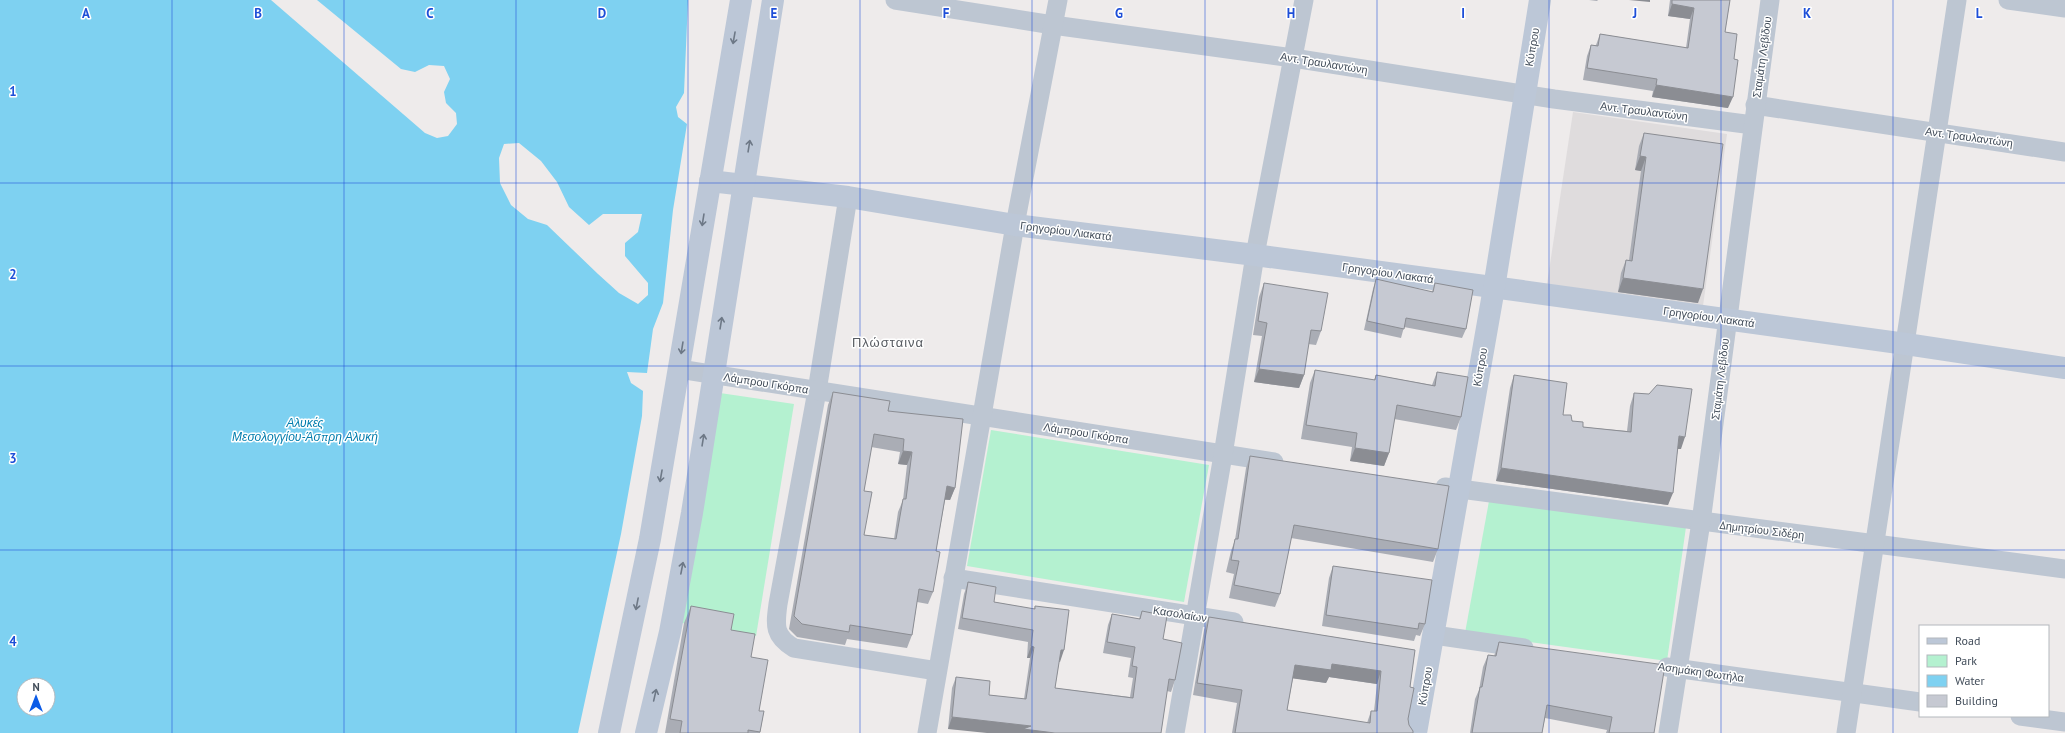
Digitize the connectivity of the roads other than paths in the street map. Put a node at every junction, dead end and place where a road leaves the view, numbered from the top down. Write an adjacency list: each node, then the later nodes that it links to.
1 (741, 0): 18 (street, one-way to 18)
2 (773, 0): 19 (street, one-way to 2)
3 (895, 0): 11 (street, Αντ. Τραυλαντώνη)
4 (1058, 0): 11 (street)
5 (1304, 0): 12 (street)
6 (1540, 0): 13 (street, Κύπρου)
7 (1770, 0): 14 (street, Σταμάτη Λεβίδου)
8 (1957, 0): 16 (street)
9 (2008, 0): 10 (street)
10 (2065, 8)
11 (1053, 25): 12 (street, Αντ. Τραυλαντώνη); 21 (street)
12 (1293, 58): 13 (street, Αντ. Τραυλαντώνη); 22 (street)
13 (1524, 94): 15 (street, Αντ. Τραυλαντώνη); 23 (street, Κύπρου)
14 (1755, 106): 15 (street, Σταμάτη Λεβίδου); 16 (street, Αντ. Τραυλαντώνη)
15 (1753, 125): 24 (street, Σταμάτη Λεβίδου)
16 (1937, 133): 17 (street, Αντ. Τραυλαντώνη); 25 (street)
17 (2065, 152)
18 (710, 181): 19 (street, Γρηγορίου Λιακατά); 27 (street, one-way to 27)
19 (743, 185): 20 (street, Γρηγορίου Λιακατά); 28 (street, one-way to 19)
20 (848, 197): 21 (street, Γρηγορίου Λιακατά); 29 (street)
21 (1015, 225): 22 (street, Γρηγορίου Λιακατά); 30 (street)
22 (1255, 255): 23 (street, Γρηγορίου Λιακατά); 31 (street)
23 (1494, 288): 24 (street, Γρηγορίου Λιακατά); 34 (street, Κύπρου)
24 (1728, 320): 25 (street, Γρηγορίου Λιακατά); 35 (street, Σταμάτη Λεβίδου)
25 (1906, 344): 26 (street, Γρηγορίου Λιακατά); 36 (street)
26 (2065, 368)
27 (679, 369): 28 (street, Λάμπρου Γκόρπα); 51 (street, one-way to 51)
28 (713, 375): 29 (street, Λάμπρου Γκόρπα); 52 (street, one-way to 28)
29 (817, 391): 30 (street, Λάμπρου Γκόρπα); 45 (street)
30 (982, 417): 31 (street, Λάμπρου Γκόρπα); 38 (street)
31 (1224, 455): 32 (street, Λάμπρου Γκόρπα); 39 (street)
32 (1294, 465)
33 (1428, 484): 34 (street)
34 (1459, 489): 35 (street, Δημητρίου Σιδέρη); 41 (street, Κύπρου)
35 (1701, 522): 36 (street, Δημητρίου Σιδέρη); 44 (street, Σταμάτη Λεβίδου)
36 (1875, 545): 37 (street, Δημητρίου Σιδέρη); 46 (street)
37 (2065, 569)
38 (953, 578): 39 (street, Κασολαίων); 45 (street)
39 (1194, 616): 40 (street, Κασολαίων); 54 (street)
40 (1250, 625)
41 (1426, 648): 42 (street); 55 (street, Κύπρου)
42 (1545, 650)
43 (1647, 664): 44 (street, Ασημάκη Φωτήλα)
44 (1679, 669): 46 (street, Ασημάκη Φωτήλα); 56 (street, Σταμάτη Λεβίδου)
45 (937, 671): 53 (street)
46 (1853, 693): 47 (street, Ασημάκη Φωτήλα); 57 (street)
47 (1919, 702)
48 (2022, 717): 50 (street)
49 (2065, 722): 50 (street)
50 (2042, 726)
51 (609, 733)
52 (646, 733)
53 (927, 733)
54 (1174, 733)
55 (1416, 733)
56 (1668, 733)
57 (1846, 733)

